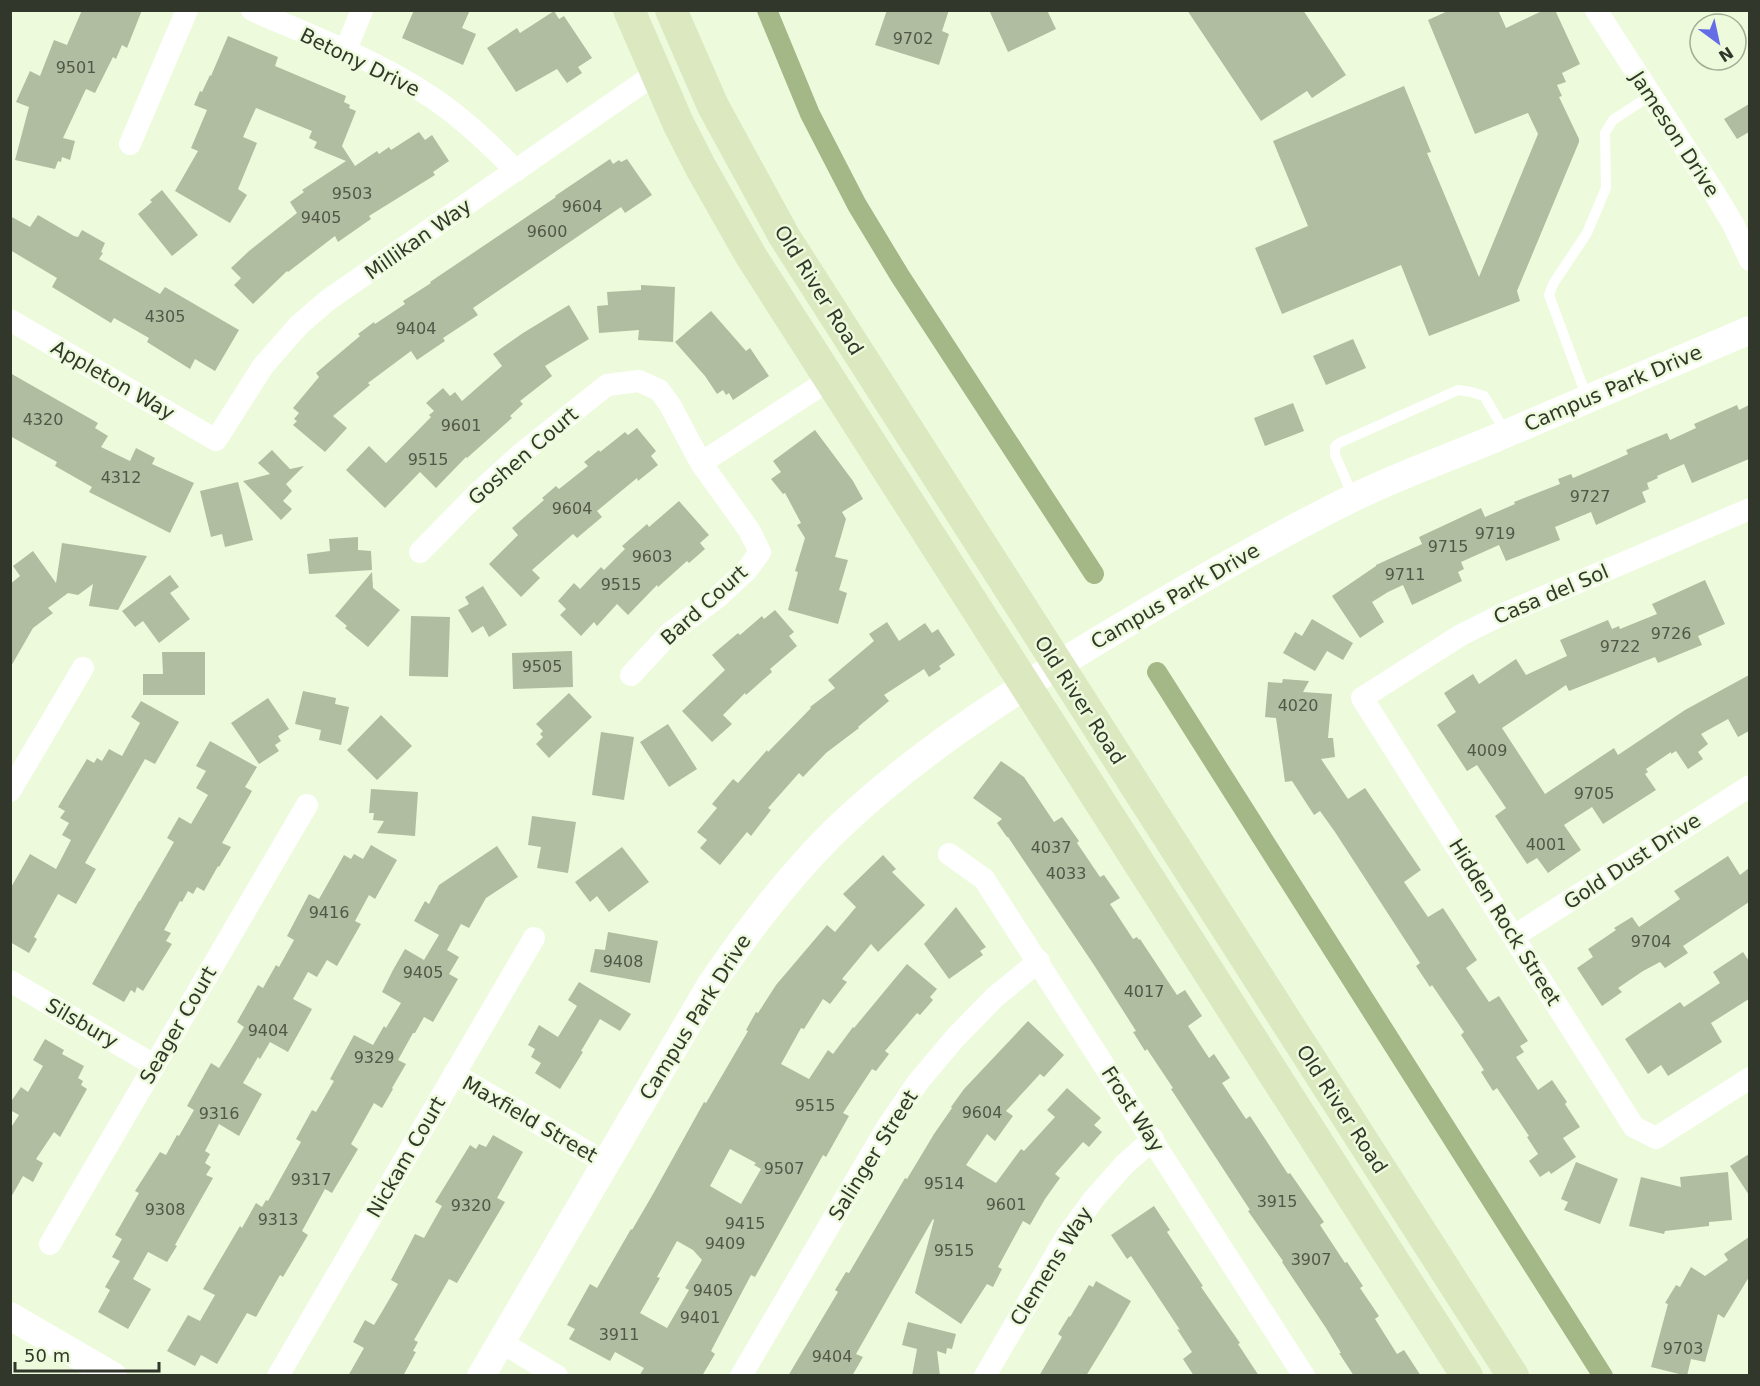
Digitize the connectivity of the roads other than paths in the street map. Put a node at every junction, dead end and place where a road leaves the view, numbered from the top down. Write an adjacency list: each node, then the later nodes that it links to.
1 (187, 10): 10 (street)
2 (252, 10): 7 (street, Betony Drive)
3 (362, 10): 7 (street)
4 (629, 10): 8 (main road, Old River Road)
5 (671, 10): 12 (main road, Old River Road)
6 (1596, 10): 9 (street, Jameson Drive)
7 (345, 51): 11 (street, Betony Drive)
8 (655, 74): 11 (street, Millikan Way); 12 (main road); 16 (main road, Old River Road)
9 (1651, 95): 13 (street, Jameson Drive); 17 (lane)
10 (130, 144)
11 (516, 171): 19 (street, Millikan Way)
12 (776, 222): 20 (main road, Old River Road)
13 (1749, 260)
14 (10, 320): 19 (street, Appleton Way)
15 (1749, 330): 17 (street, Campus Park Drive)
16 (829, 380): 20 (main road); 21 (street); 28 (main road, Old River Road)
17 (1588, 399): 18 (street, Campus Park Drive)
18 (1506, 433): 22 (street, Campus Park Drive); 22 (lane)
19 (216, 440)
20 (927, 461): 25 (main road, Old River Road)
21 (701, 463): 24 (street, Goshen Court); 27 (street, Bard Court)
22 (1354, 498): 25 (street, Campus Park Drive)
23 (1749, 509): 29 (street, Casa del Sol)
24 (420, 552)
25 (1058, 665): 28 (street, Campus Park Drive); 54 (main road, Old River Road)
26 (82, 668): 31 (street)
27 (631, 675)
28 (1025, 686): 42 (street, Campus Park Drive); 53 (main road, Old River Road)
29 (1362, 698): 34 (street, Hidden Rock Street)
30 (1749, 786): 34 (street, Gold Dust Drive)
31 (10, 790)
32 (307, 805): 38 (street, Seager Court)
33 (949, 854): 36 (street, Frost Way)
34 (1514, 936): 40 (street, Hidden Rock Street)
35 (534, 938): 39 (street, Nickam Court)
36 (1038, 961): 41 (street, Frost Way); 50 (street, Salinger Street)
37 (10, 981): 38 (street, Silsbury)
38 (154, 1065): 43 (street, Seager Court)
39 (454, 1074): 42 (street, Maxfield Street); 47 (street, Nickam Court)
40 (1749, 1078)
41 (1153, 1139): 51 (street, Clemens Way); 52 (street, Frost Way)
42 (606, 1163): 45 (street, Campus Park Drive)
43 (50, 1244)
44 (10, 1316): 46 (street)
45 (501, 1342): 48 (street, Campus Park Drive); 49 (street)
46 (113, 1376)
47 (278, 1376)
48 (481, 1376)
49 (557, 1376)
50 (741, 1376)
51 (985, 1376)
52 (1304, 1376)
53 (1467, 1376)
54 (1513, 1376)

